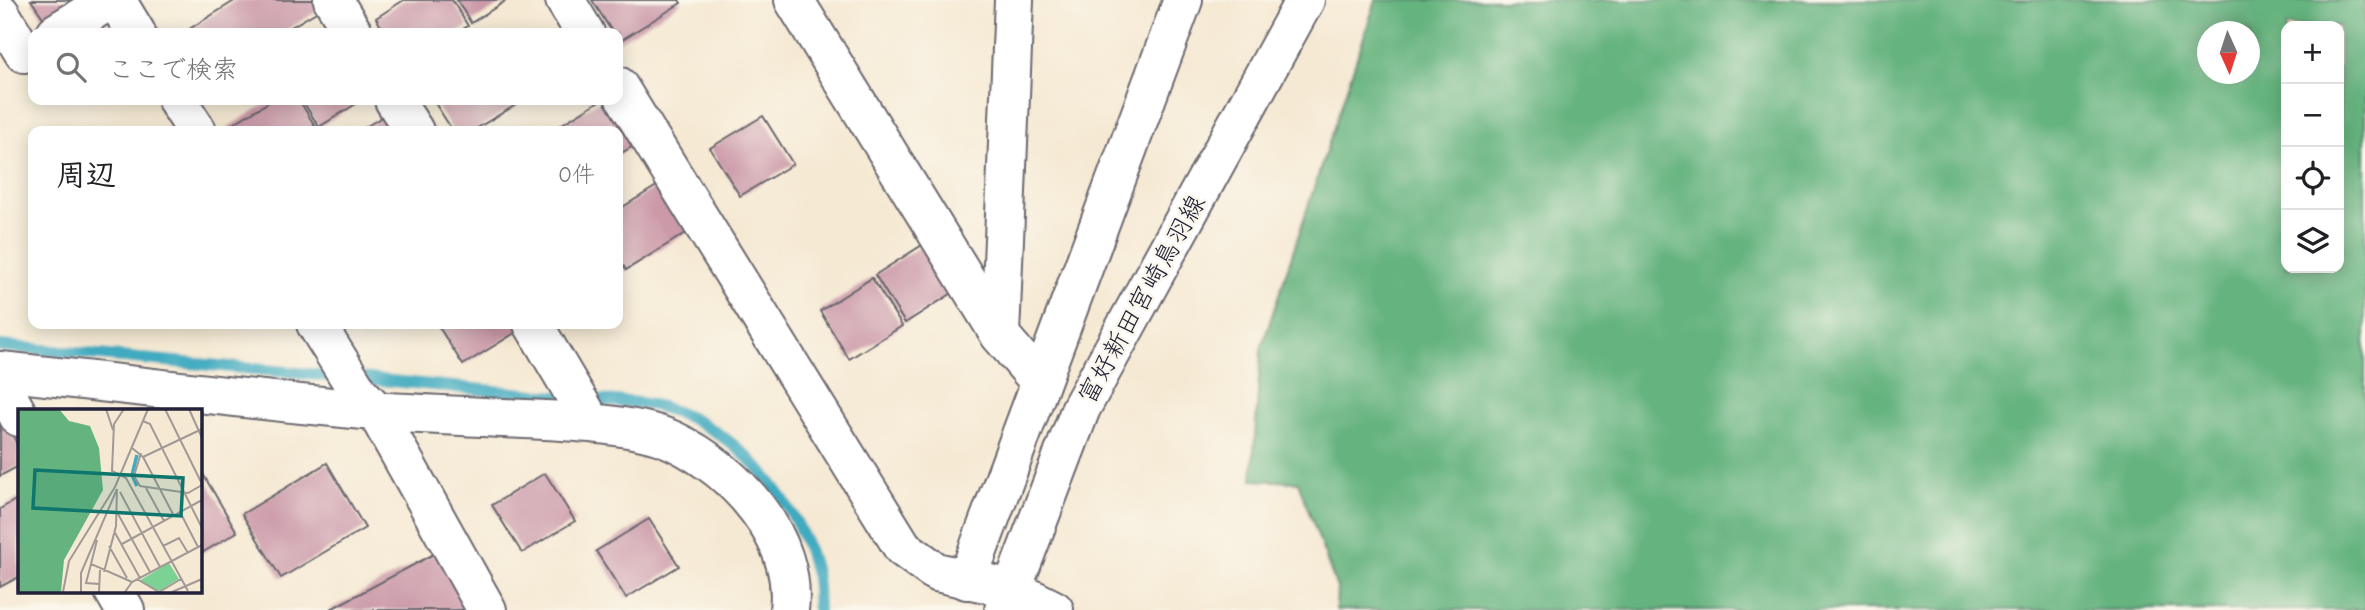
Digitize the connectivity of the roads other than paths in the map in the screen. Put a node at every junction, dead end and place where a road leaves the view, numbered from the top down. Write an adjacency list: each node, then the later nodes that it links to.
1 (113, 0): 9 (street); 10 (street)
2 (333, 0): 11 (street)
3 (565, 0): 12 (street)
4 (794, 0): 20 (street)
5 (1014, 0): 20 (street)
6 (1183, 0): 23 (street)
7 (1306, 0): 30 (street, 富好新田宮崎鳥羽線)
8 (0, 13): 13 (street)
9 (65, 28)
10 (133, 28)
11 (350, 28)
12 (582, 28)
13 (19, 56)
14 (623, 94): 28 (street)
15 (180, 105): 17 (street)
16 (397, 105): 18 (street)
17 (194, 126)
18 (411, 126)
19 (536, 329): 26 (street)
20 (1000, 335): 23 (street)
21 (326, 339): 25 (street)
22 (0, 371): 25 (street)
23 (1039, 381): 28 (street)
24 (0, 382): 27 (street)
25 (367, 402): 26 (street); 32 (street)
26 (582, 405): 33 (street)
27 (18, 415)
28 (967, 580): 30 (street)
29 (115, 592): 31 (street)
30 (1008, 600): 34 (street)
31 (125, 610)
32 (487, 610)
33 (789, 610)
34 (1054, 610)

